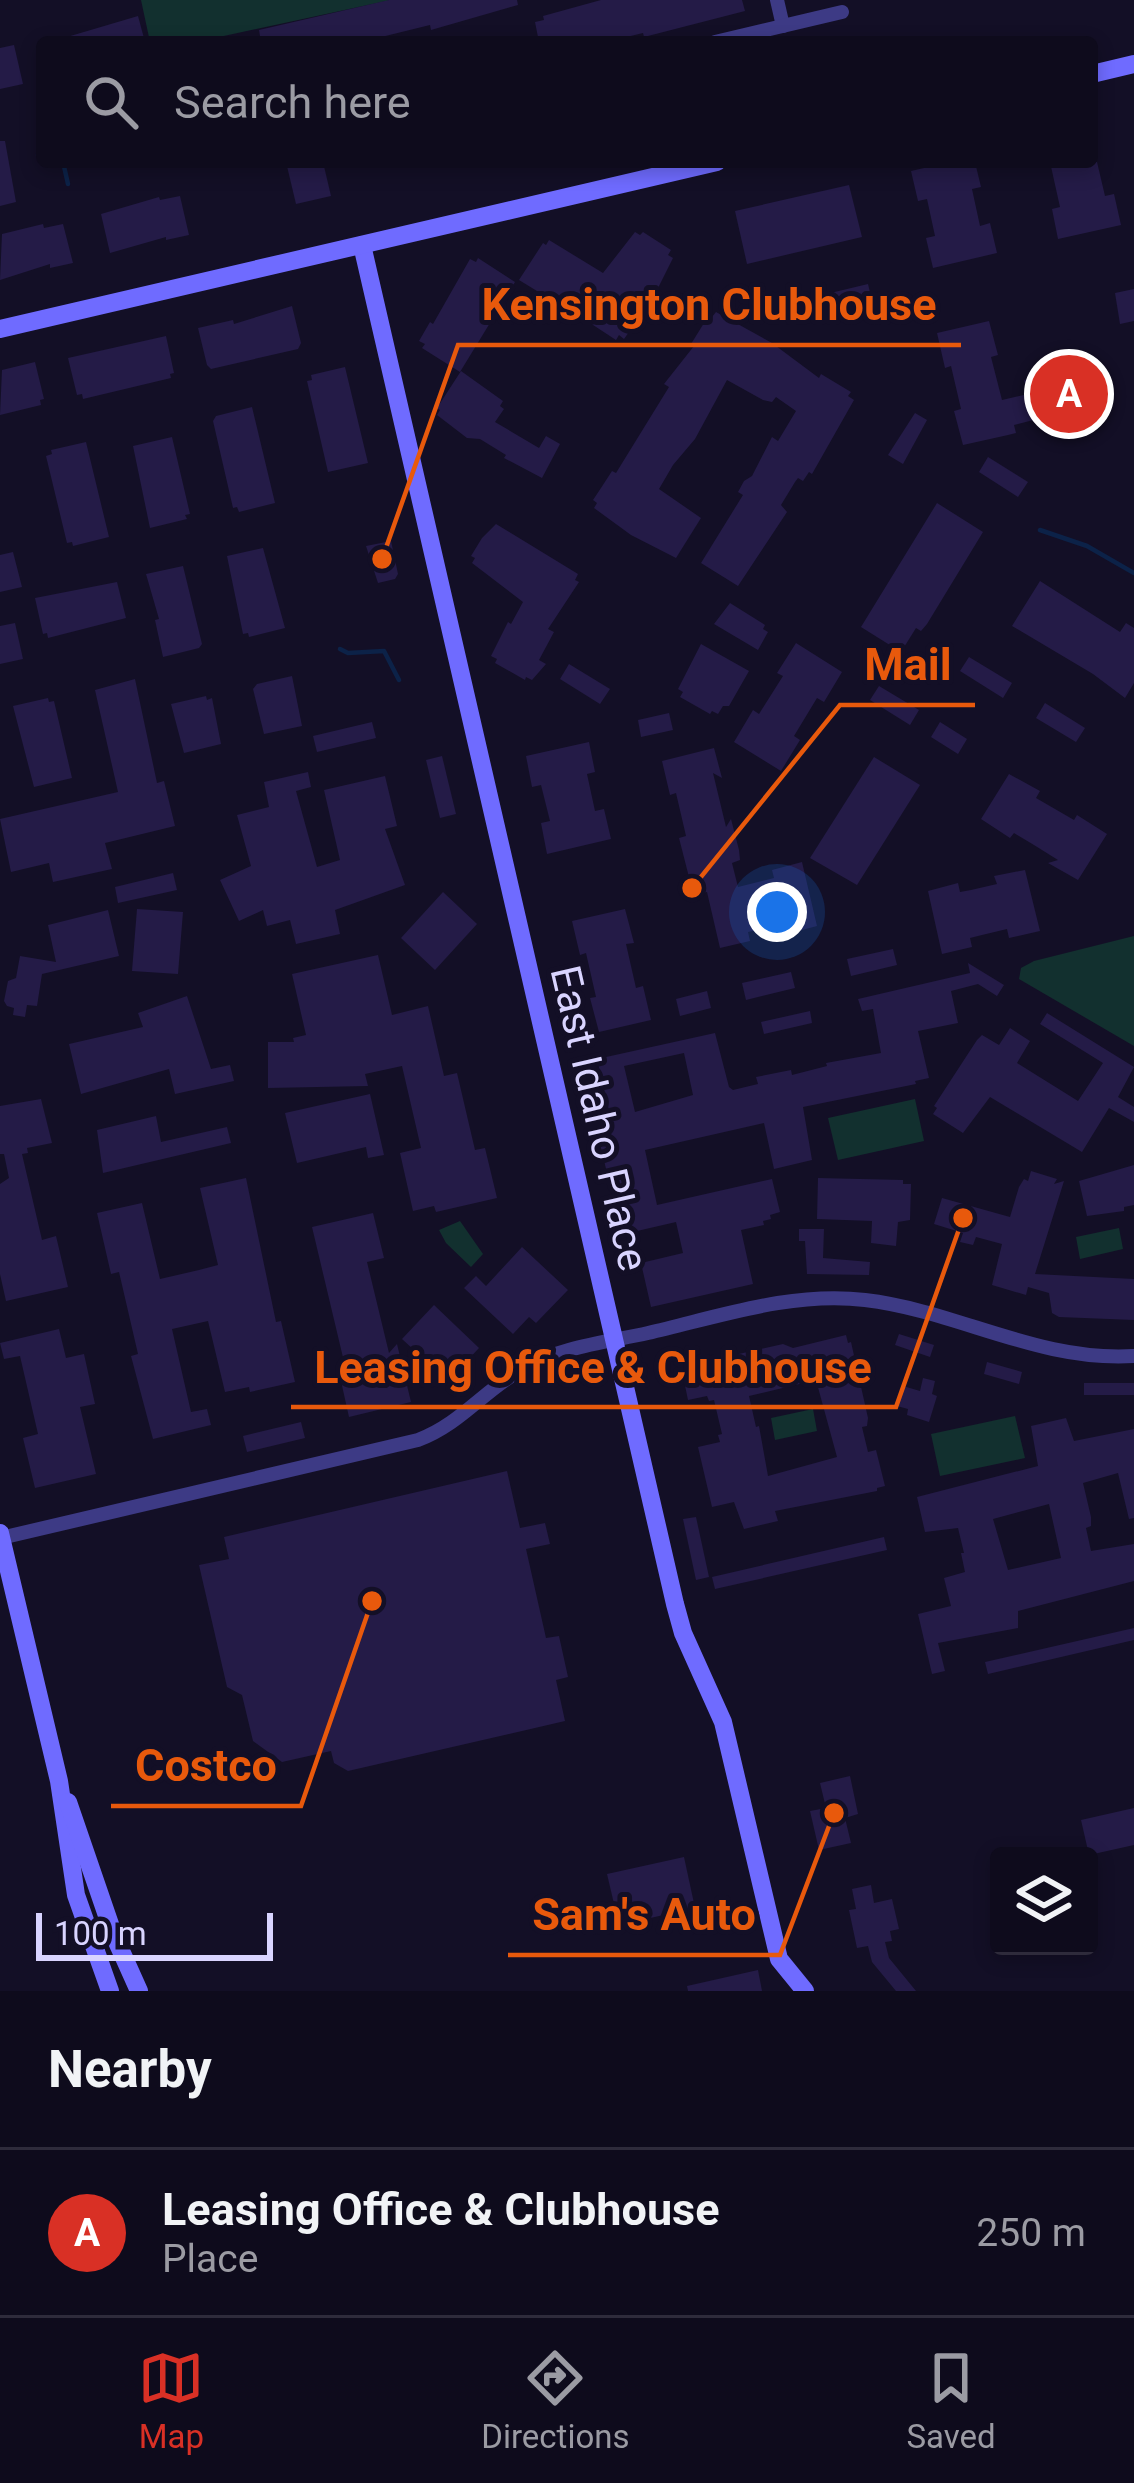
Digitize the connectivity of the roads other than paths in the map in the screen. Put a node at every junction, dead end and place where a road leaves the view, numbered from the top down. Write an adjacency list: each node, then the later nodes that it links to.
1 (777, 0): 3 (street)
2 (842, 13): 3 (street)
3 (783, 26): 4 (street)
4 (740, 36)
5 (1134, 64): 6 (street)
6 (1098, 73)
7 (671, 168): 8 (street)
8 (362, 245): 9 (street); 10 (street, East Idaho Place)
9 (0, 329)
10 (614, 1341): 11 (street); 12 (street); 16 (street, East Idaho Place)
11 (1134, 1356)
12 (1, 1535): 13 (street)
13 (59, 1781): 14 (street); 15 (street)
14 (110, 1991)
15 (139, 1991)
16 (805, 1991)

